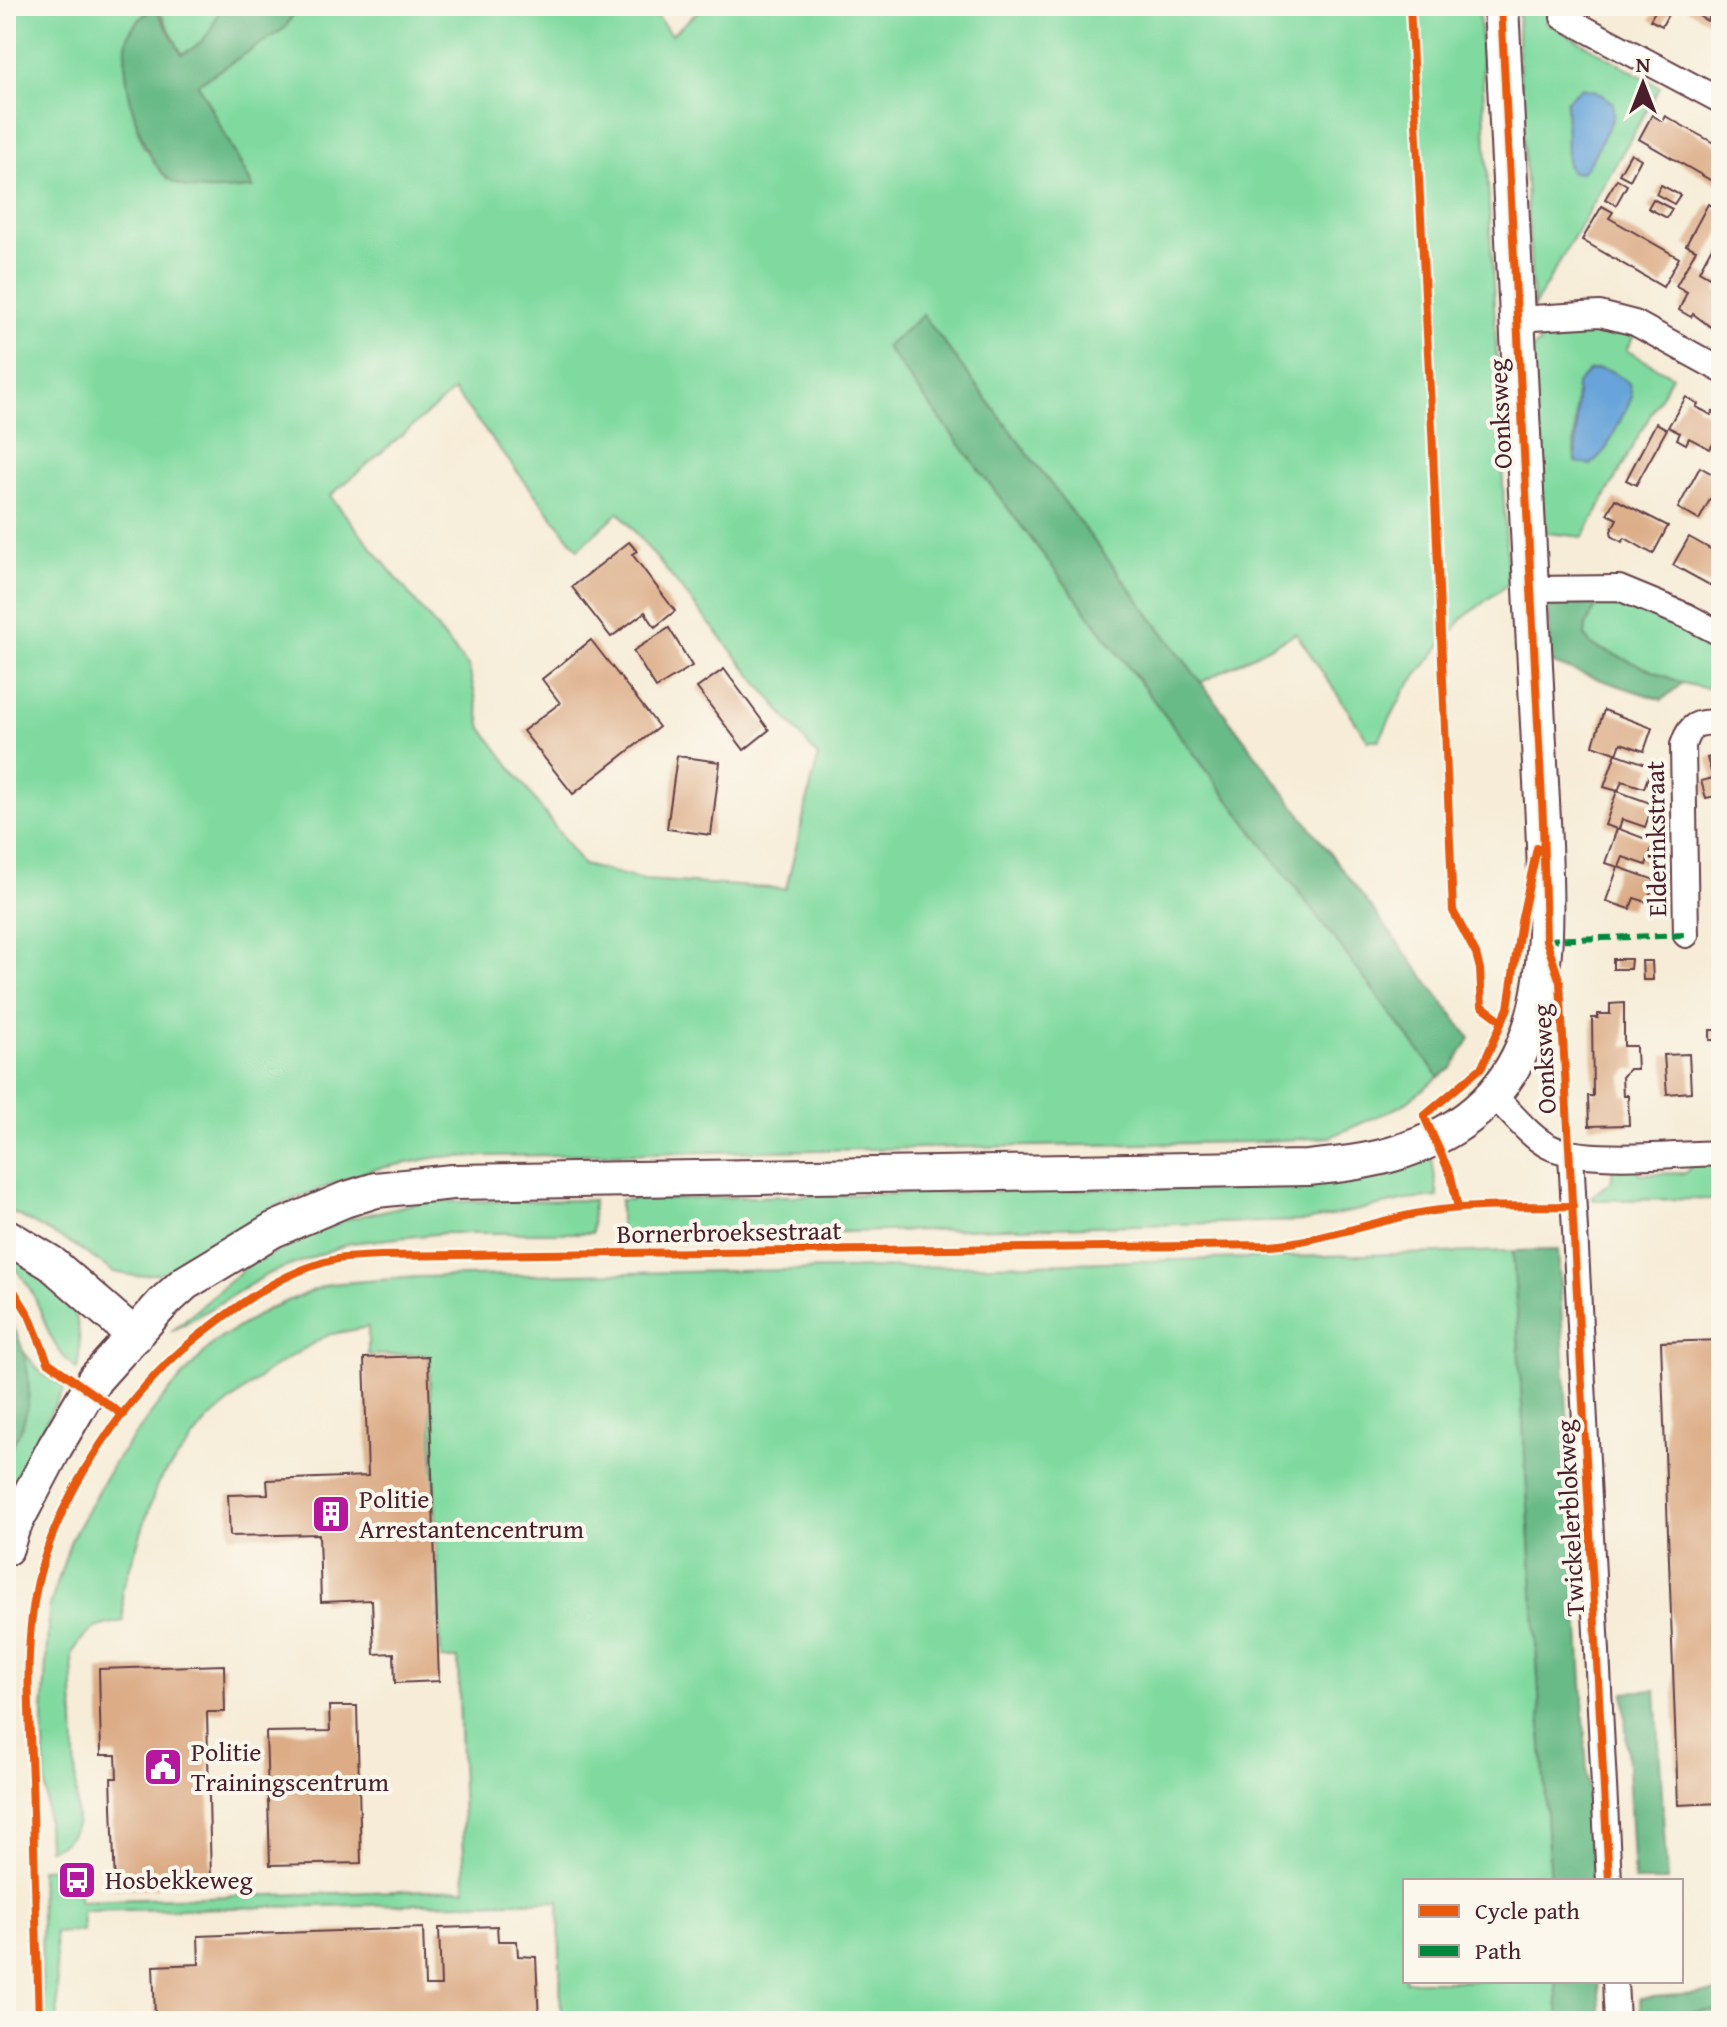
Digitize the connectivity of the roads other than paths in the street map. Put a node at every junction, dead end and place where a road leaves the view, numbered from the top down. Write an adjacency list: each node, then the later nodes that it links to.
1 (1501, 6): 4 (main road, Oonksweg)
2 (1563, 17): 3 (street)
3 (1721, 101)
4 (1515, 319): 5 (street); 6 (main road, Oonksweg)
5 (1721, 370)
6 (1529, 589): 7 (street); 10 (main road, Oonksweg)
7 (1721, 634)
8 (1721, 722): 9 (street, Elderinkstraat)
9 (1686, 935)
10 (1493, 1095): 12 (street); 14 (main road, Bornerbroeksestraat)
11 (1721, 1153): 12 (street)
12 (1571, 1154): 16 (street, Twickelerblokweg)
13 (6, 1236): 14 (main road)
14 (135, 1336): 15 (main road)
15 (6, 1548)
16 (1609, 1879)
17 (1615, 1983): 18 (street)
18 (1617, 2021)

